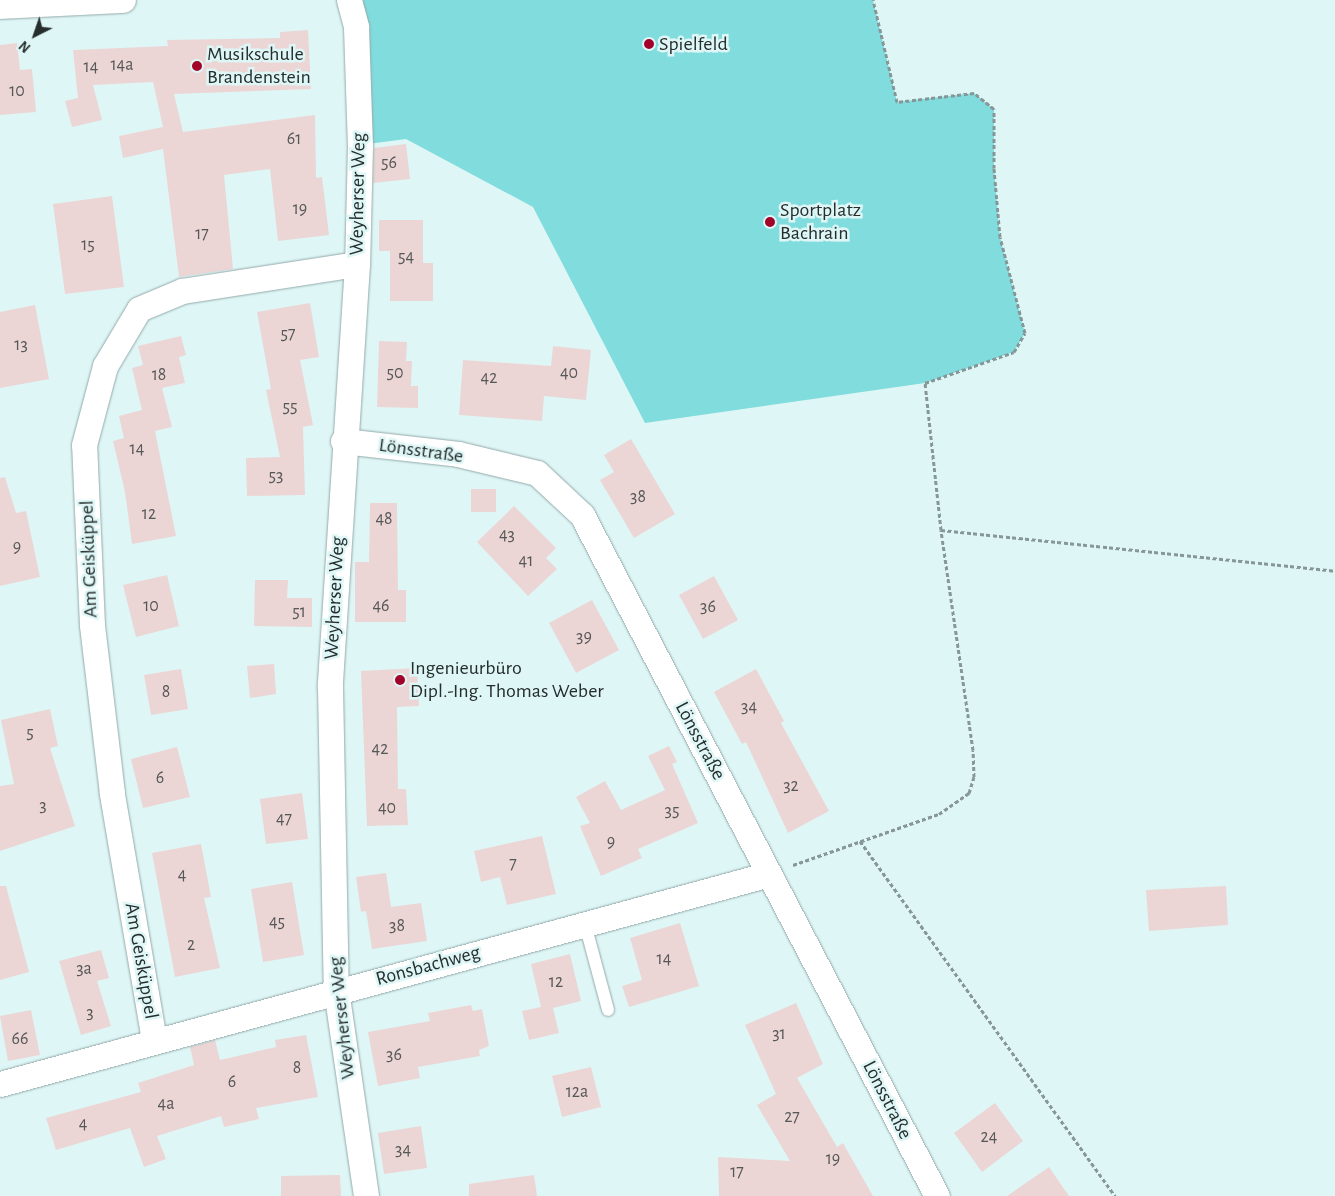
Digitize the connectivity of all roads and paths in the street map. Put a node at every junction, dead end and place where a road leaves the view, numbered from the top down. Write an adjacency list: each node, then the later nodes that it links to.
1 (123, 0): 4 (street)
2 (349, 0): 6 (street, Weyherser Weg)
3 (873, 0): 8 (path)
4 (75, 1): 5 (street)
5 (0, 6)
6 (357, 264): 7 (street, Weyherser Weg); 16 (street, Am Geisküppel)
7 (344, 441): 12 (street, Lönsstraße); 14 (street, Weyherser Weg)
8 (941, 530): 9 (path); 10 (path)
9 (1335, 572)
10 (860, 842): 11 (path); 20 (path)
11 (794, 865)
12 (769, 874): 13 (street, Ronsbachweg); 18 (street, Lönsstraße)
13 (585, 924): 14 (street, Ronsbachweg); 15 (lane)
14 (336, 990): 16 (street, Ronsbachweg); 19 (street, Weyherser Weg)
15 (608, 1010)
16 (154, 1040): 17 (street, Ronsbachweg)
17 (0, 1084)
18 (931, 1194)
19 (366, 1196)
20 (1115, 1196)

